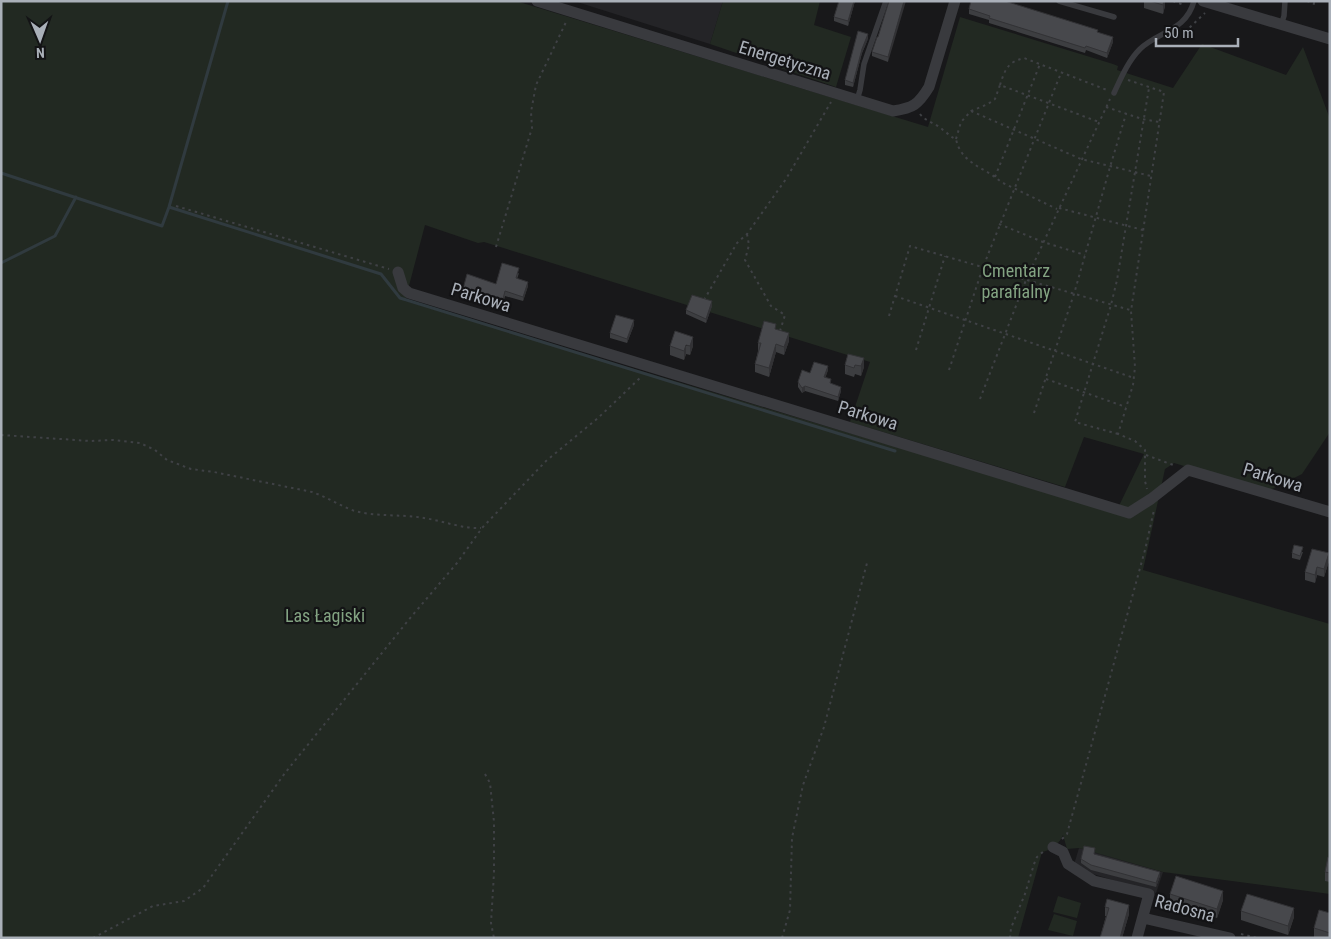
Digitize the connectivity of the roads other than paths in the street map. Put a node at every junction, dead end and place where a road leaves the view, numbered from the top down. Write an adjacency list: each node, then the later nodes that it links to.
1 (538, 1): 12 (street, Energetyczna)
2 (886, 1): 12 (lane)
3 (955, 1): 12 (street, Energetyczna)
4 (1059, 1): 8 (lane)
5 (1194, 1): 11 (lane)
6 (1285, 1): 9 (lane)
7 (1204, 6): 9 (street)
8 (1114, 17)
9 (1281, 25): 10 (street)
10 (1330, 39)
11 (1114, 93)
12 (856, 100)
13 (398, 272): 14 (street, Parkowa)
14 (1330, 512)
15 (1053, 847): 16 (street, Radosna)
16 (1143, 918): 17 (street); 18 (street, Radosna)
17 (1138, 938)
18 (1230, 938)

